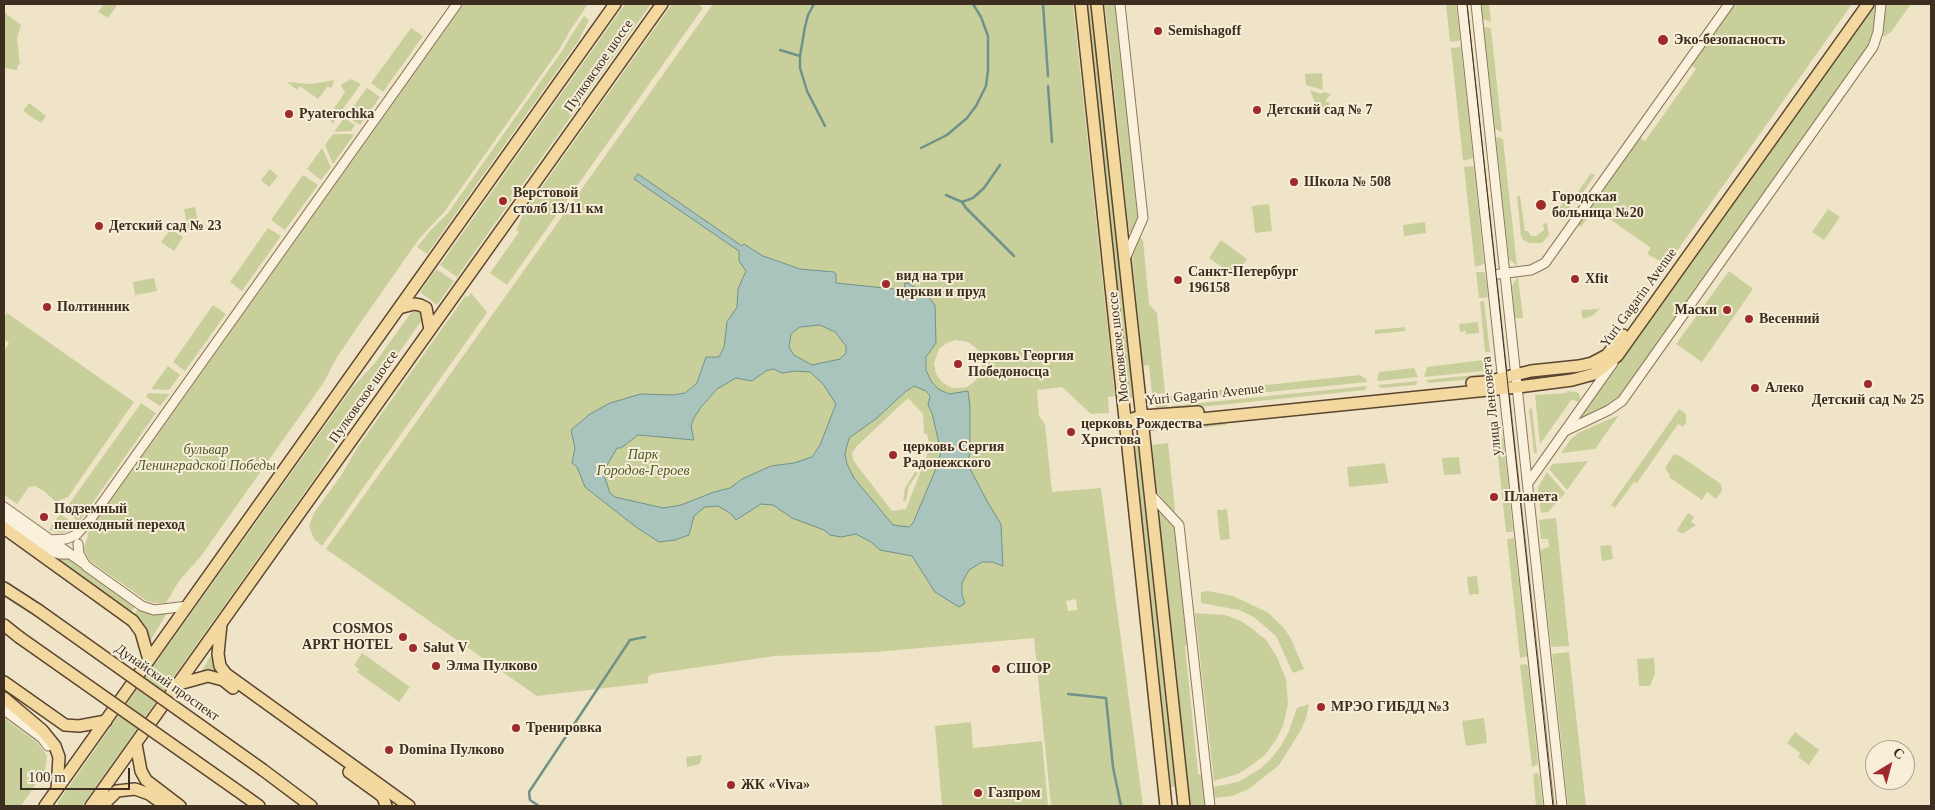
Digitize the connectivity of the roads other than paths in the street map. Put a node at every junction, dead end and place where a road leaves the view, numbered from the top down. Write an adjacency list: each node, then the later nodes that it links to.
1 (457, 4): 30 (street)
2 (616, 4): 16 (main road, Пулковское шоссе)
3 (662, 4): 17 (main road, Пулковское шоссе)
4 (1080, 4): 23 (main road, Московское шоссе)
5 (1097, 4): 13 (main road, Московское шоссе)
6 (1120, 4): 13 (street)
7 (1462, 4): 15 (street, улица Ленсовета)
8 (1476, 4): 14 (street, улица Ленсовета)
9 (1729, 4): 14 (street)
10 (1858, 4): 19 (main road, Yuri Gagarin Avenue)
11 (1868, 4): 18 (main road, Yuri Gagarin Avenue)
12 (1881, 4): 24 (street)
13 (1125, 260): 22 (main road, Московское шоссе)
14 (1505, 273): 15 (street); 19 (street, улица Ленсовета)
15 (1491, 274): 20 (street, улица Ленсовета)
16 (399, 308): 17 (main road); 37 (main road, Пулковское шоссе)
17 (430, 330): 38 (main road, Пулковское шоссе)
18 (1618, 356): 21 (main road, Yuri Gagarin Avenue); 24 (street)
19 (1516, 374): 20 (main road, Yuri Gagarin Avenue); 21 (street, улица Ленсовета)
20 (1503, 383): 21 (main road, Yuri Gagarin Avenue); 22 (main road, Yuri Gagarin Avenue); 26 (street, улица Ленсовета)
21 (1518, 387): 25 (street, улица Ленсовета)
22 (1142, 420): 23 (main road, Yuri Gagarin Avenue); 27 (main road, Московское шоссе)
23 (1125, 421): 58 (main road, Московское шоссе)
24 (1564, 430): 25 (street)
25 (1528, 483): 26 (street); 62 (street, улица Ленсовета)
26 (1514, 484): 61 (street, улица Ленсовета)
27 (1150, 494): 59 (main road, Московское шоссе); 60 (street)
28 (4, 507): 32 (street)
29 (4, 517): 34 (street)
30 (90, 520): 32 (street); 33 (street)
31 (4, 528): 40 (main road)
32 (49, 540): 34 (street)
33 (78, 544): 34 (street); 35 (street)
34 (69, 554): 35 (street)
35 (86, 566): 37 (street)
36 (4, 588): 55 (main road, Дунайский проспект, bridge)
37 (188, 606): 40 (main road, Пулковское шоссе)
38 (221, 624): 42 (main road, Пулковское шоссе); 57 (main road)
39 (4, 625): 54 (main road, bridge)
40 (149, 660): 45 (main road, Пулковское шоссе)
41 (4, 682): 45 (main road)
42 (178, 684): 46 (main road, Пулковское шоссе); 56 (main road)
43 (4, 698): 47 (main road)
44 (4, 710): 47 (street)
45 (106, 721): 48 (main road, Пулковское шоссе)
46 (136, 744): 50 (main road, Пулковское шоссе); 53 (main road)
47 (58, 764): 48 (main road)
48 (57, 789): 49 (main road, Пулковское шоссе)
49 (45, 806)
50 (91, 806)
51 (102, 806): 52 (main road)
52 (166, 806)
53 (180, 806)
54 (259, 806)
55 (312, 806)
56 (386, 806)
57 (408, 806)
58 (1166, 806)
59 (1184, 806)
60 (1210, 806)
61 (1548, 806)
62 (1562, 806)

